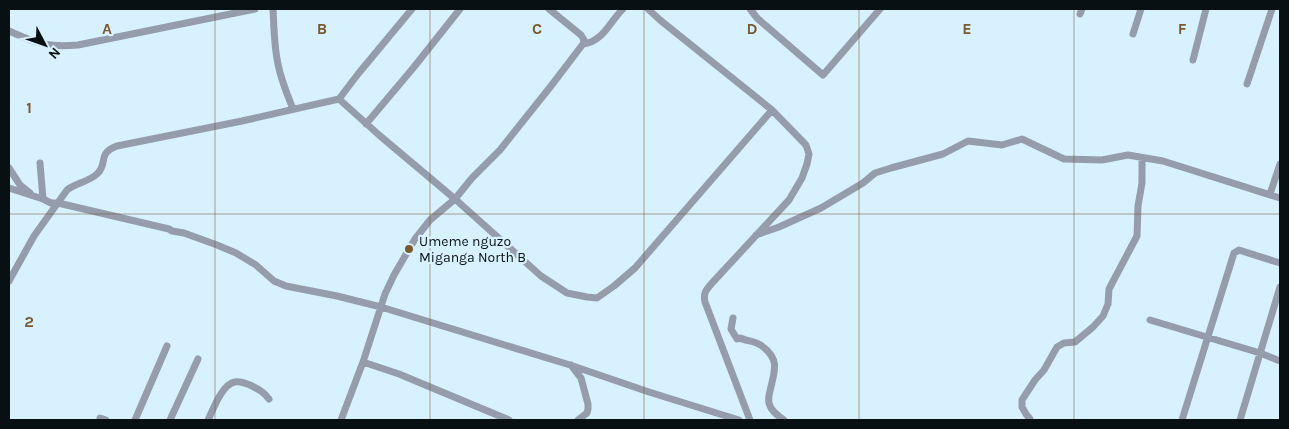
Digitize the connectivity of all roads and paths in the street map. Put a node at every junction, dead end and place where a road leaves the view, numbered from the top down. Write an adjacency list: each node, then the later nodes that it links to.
1 (255, 9): 13 (street)
2 (273, 9): 19 (street)
3 (412, 9): 18 (street)
4 (460, 9): 21 (street)
5 (548, 9): 15 (street)
6 (623, 9): 15 (street)
7 (648, 9): 20 (street)
8 (750, 9): 9 (street)
9 (880, 9)
10 (1141, 9): 14 (street)
11 (1206, 9): 16 (street)
12 (1272, 9): 17 (street)
13 (9, 31)
14 (1133, 34)
15 (583, 44): 30 (street)
16 (1193, 60)
17 (1247, 84)
18 (339, 99): 19 (street); 21 (street)
19 (293, 109): 32 (street)
20 (772, 110): 30 (street); 33 (street)
21 (366, 124): 30 (street)
22 (1142, 158): 27 (street); 33 (street); 57 (street)
23 (40, 164): 31 (street)
24 (1280, 164): 27 (street)
25 (9, 168): 28 (street)
26 (9, 188): 28 (street)
27 (1270, 194): 29 (street)
28 (32, 195): 31 (street)
29 (1280, 198)
30 (455, 199): 37 (street)
31 (43, 200): 32 (street)
32 (58, 203): 35 (street); 37 (street)
33 (756, 236): 55 (street)
34 (1280, 263): 40 (street)
35 (9, 281)
36 (1280, 287): 42 (street)
37 (381, 307): 45 (street); 46 (street)
38 (733, 318): 56 (street)
39 (1150, 320): 40 (street)
40 (1207, 338): 42 (street); 58 (street)
41 (167, 346): 48 (street)
42 (1260, 353): 44 (street); 59 (street)
43 (198, 358): 49 (street)
44 (1280, 361)
45 (363, 362): 51 (street); 52 (street)
46 (570, 365): 53 (street); 54 (street)
47 (269, 399): 50 (street)
48 (135, 420)
49 (170, 420)
50 (208, 420)
51 (341, 420)
52 (508, 420)
53 (578, 420)
54 (739, 420)
55 (750, 420)
56 (784, 420)
57 (1030, 420)
58 (1182, 420)
59 (1240, 420)

